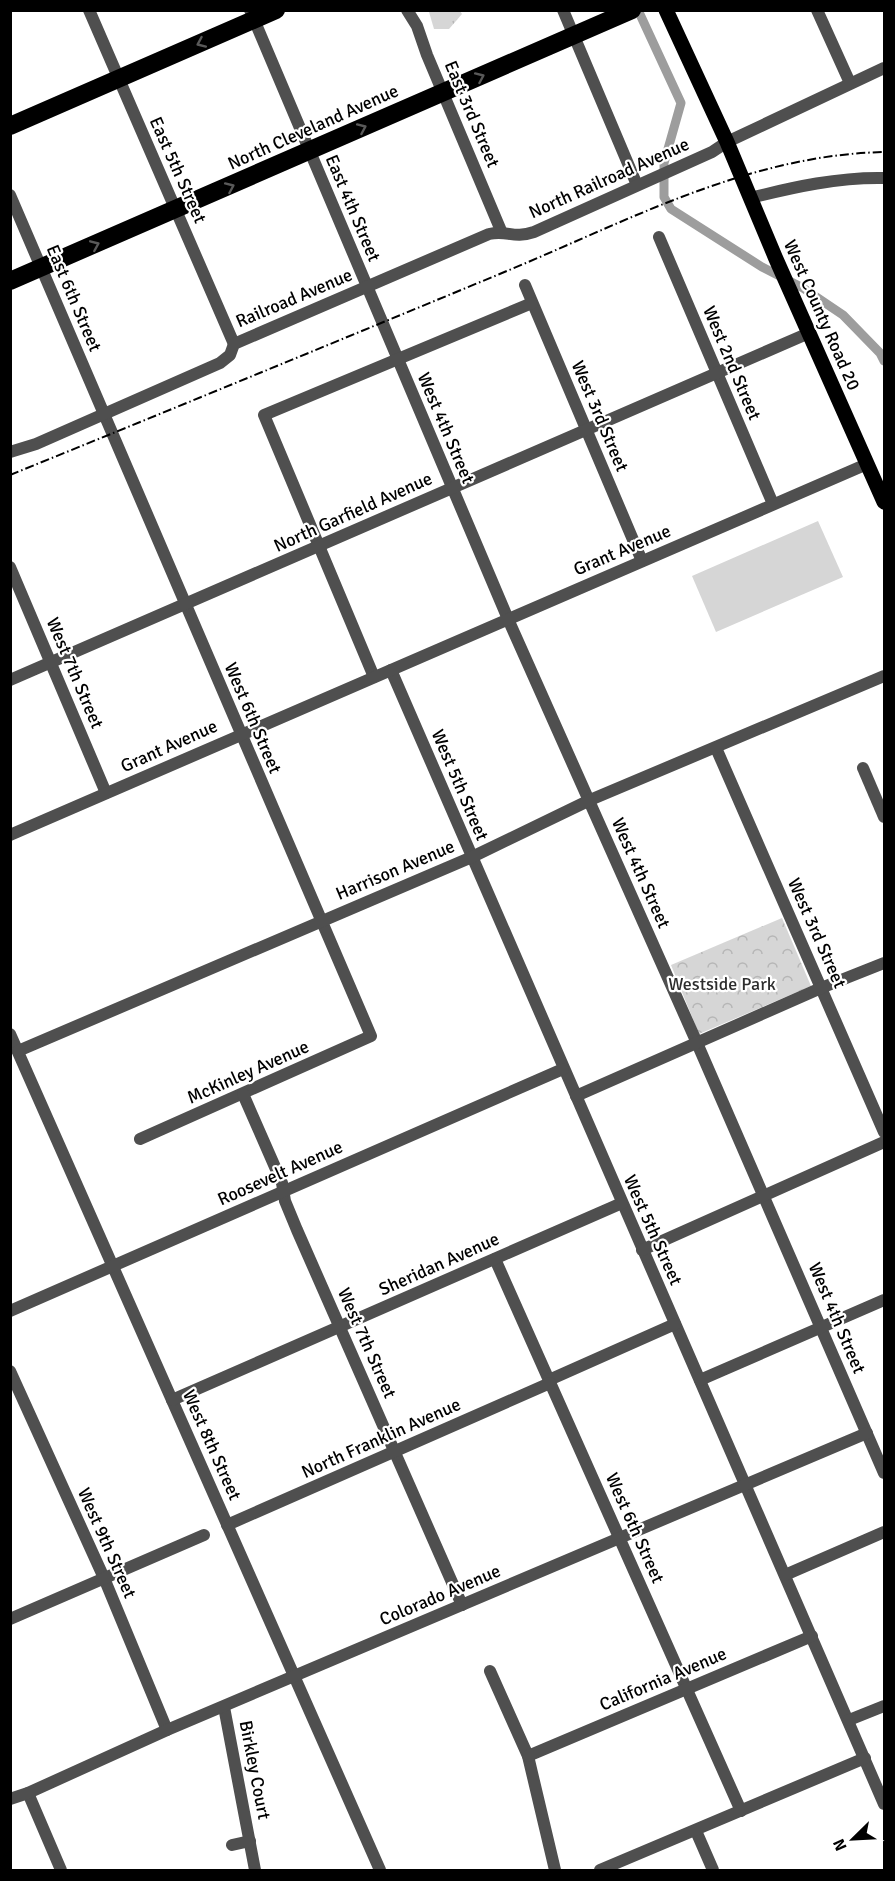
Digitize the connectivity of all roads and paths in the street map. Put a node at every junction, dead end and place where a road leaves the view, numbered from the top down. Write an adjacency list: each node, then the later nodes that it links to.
1 (90, 10): 11 (street, East 5th Street)
2 (276, 10): 8 (highway)
3 (407, 10): 13 (street, East 3rd Street)
4 (563, 10): 9 (street)
5 (666, 10): 15 (main road, West County Road 20)
6 (817, 10): 12 (street)
7 (631, 11): 9 (highway, North Cleveland Avenue)
8 (252, 15): 11 (highway, one-way to 11); 16 (street, East 4th Street)
9 (573, 35): 13 (highway, North Cleveland Avenue, one-way to 9); 18 (street)
10 (885, 68): 12 (street, North Railroad Avenue)
11 (119, 80): 14 (highway); 21 (street, East 5th Street)
12 (850, 83): 15 (street, North Railroad Avenue)
13 (443, 93): 16 (highway, North Cleveland Avenue, one-way to 13); 22 (street, East 3rd Street)
14 (10, 126)
15 (728, 142): 18 (street, North Railroad Avenue); 20 (main road, West County Road 20)
16 (309, 152): 21 (highway, North Cleveland Avenue, one-way to 16); 27 (street, East 4th Street)
17 (885, 178): 20 (street)
18 (637, 185): 22 (street, North Railroad Avenue)
19 (10, 195): 24 (street, East 6th Street)
20 (750, 198): 29 (main road, West County Road 20)
21 (176, 210): 24 (highway, North Cleveland Avenue, one-way to 21); 30 (street, East 5th Street)
22 (502, 232): 27 (street, Railroad Avenue)
23 (658, 237): 32 (street, West 2nd Street)
24 (42, 268): 25 (highway, North Cleveland Avenue); 33 (street, East 6th Street)
25 (10, 281)
26 (525, 285): 28 (street, West 3rd Street)
27 (367, 287): 30 (street, Railroad Avenue); 31 (street, West 4th Street)
28 (532, 303): 31 (street); 34 (street, West 3rd Street)
29 (809, 333): 32 (street, North Garfield Avenue); 36 (main road, West County Road 20)
30 (234, 344): 33 (street, Railroad Avenue)
31 (398, 360): 37 (street, West 4th Street); 40 (street)
32 (717, 373): 34 (street, North Garfield Avenue); 39 (street, West 2nd Street)
33 (104, 414): 35 (street, Railroad Avenue); 43 (street, West 6th Street)
34 (586, 430): 37 (street, North Garfield Avenue); 41 (street, West 3rd Street)
35 (10, 452)
36 (867, 464): 38 (main road, West County Road 20); 39 (street, Grant Avenue)
37 (452, 488): 40 (street, North Garfield Avenue); 44 (street, West 4th Street)
38 (885, 502)
39 (773, 504): 41 (street, Grant Avenue)
40 (318, 546): 43 (street, North Garfield Avenue); 48 (street)
41 (642, 561): 44 (street, Grant Avenue)
42 (10, 567): 45 (street, West 7th Street)
43 (185, 604): 45 (street, North Garfield Avenue); 50 (street, West 6th Street)
44 (508, 619): 46 (street, Grant Avenue); 54 (street, West 4th Street)
45 (50, 663): 49 (street, North Garfield Avenue); 53 (street, West 7th Street)
46 (391, 670): 48 (street, Grant Avenue); 57 (street, West 5th Street)
47 (885, 676): 51 (street, Harrison Avenue)
48 (374, 677): 50 (street, Grant Avenue)
49 (10, 680)
50 (240, 735): 53 (street, Grant Avenue); 58 (street, West 6th Street)
51 (716, 748): 54 (street, Harrison Avenue); 60 (street, West 3rd Street)
52 (862, 768): 55 (street)
53 (106, 793): 56 (street, Grant Avenue)
54 (590, 800): 57 (street, Harrison Avenue); 63 (street, West 4th Street)
55 (885, 817)
56 (10, 835)
57 (472, 857): 58 (street, Harrison Avenue); 65 (street, West 5th Street)
58 (322, 920): 61 (street, West 6th Street); 64 (street, Harrison Avenue)
59 (885, 963): 60 (street)
60 (821, 988): 63 (street); 68 (street, West 3rd Street)
61 (371, 1036): 66 (street, McKinley Avenue)
62 (11, 1037): 64 (street, West 8th Street)
63 (697, 1043): 67 (street); 72 (street, West 4th Street)
64 (18, 1051): 76 (street, West 8th Street)
65 (563, 1069): 67 (street, West 5th Street); 71 (street, Roosevelt Avenue)
66 (243, 1094): 69 (street, McKinley Avenue); 71 (street, West 7th Street)
67 (576, 1096): 73 (street, West 5th Street)
68 (885, 1132)
69 (140, 1139)
70 (885, 1142): 72 (street)
71 (284, 1191): 76 (street, Roosevelt Avenue); 80 (street, West 7th Street)
72 (764, 1196): 74 (street); 81 (street, West 4th Street)
73 (622, 1203): 74 (street, West 5th Street); 75 (street, Sheridan Avenue)
74 (642, 1250): 79 (street, West 5th Street)
75 (495, 1259): 80 (street, Sheridan Avenue); 84 (street, West 6th Street)
76 (114, 1265): 78 (street, Roosevelt Avenue); 85 (street, West 8th Street)
77 (885, 1300): 81 (street)
78 (10, 1311)
79 (675, 1324): 83 (street, West 5th Street); 84 (street, North Franklin Avenue)
80 (341, 1327): 85 (street, Sheridan Avenue); 87 (street, West 7th Street)
81 (822, 1328): 83 (street); 86 (street, West 4th Street)
82 (10, 1371): 95 (street, West 9th Street)
83 (700, 1380): 89 (street, West 5th Street)
84 (550, 1382): 87 (street, North Franklin Avenue); 93 (street, West 6th Street)
85 (172, 1400): 90 (street, West 8th Street)
86 (867, 1433): 88 (street, West 4th Street); 89 (street, Colorado Avenue)
87 (395, 1452): 90 (street, North Franklin Avenue); 96 (street, West 7th Street)
88 (885, 1473)
89 (745, 1485): 93 (street, Colorado Avenue); 94 (street, West 5th Street)
90 (227, 1525): 100 (street, West 8th Street)
91 (885, 1532): 94 (street)
92 (204, 1535): 95 (street)
93 (620, 1538): 96 (street, Colorado Avenue); 101 (street, West 6th Street)
94 (785, 1575): 98 (street, West 5th Street)
95 (104, 1578): 97 (street); 105 (street, West 9th Street)
96 (462, 1605): 100 (street, Colorado Avenue)
97 (10, 1619)
98 (812, 1636): 101 (street, California Avenue); 104 (street, West 5th Street)
99 (490, 1671): 106 (street)
100 (294, 1678): 103 (street, Colorado Avenue); 117 (street, West 8th Street)
101 (686, 1689): 106 (street, California Avenue); 111 (street, West 6th Street)
102 (885, 1706): 104 (street)
103 (224, 1707): 105 (street, Colorado Avenue); 113 (street, Birkley Court)
104 (849, 1720): 107 (street, West 5th Street)
105 (167, 1730): 108 (street, Colorado Avenue)
106 (528, 1756): 118 (street)
107 (865, 1758): 110 (street, West 5th Street); 111 (street)
108 (28, 1793): 109 (street, Colorado Avenue); 115 (street)
109 (10, 1799)
110 (885, 1804)
111 (741, 1811): 112 (street)
112 (696, 1831): 119 (street); 120 (street)
113 (250, 1841): 114 (street, Birkley Court); 116 (street, Birkley Court)
114 (232, 1845)
115 (61, 1870)
116 (255, 1870)
117 (380, 1870)
118 (555, 1870)
119 (600, 1870)
120 (713, 1870)

